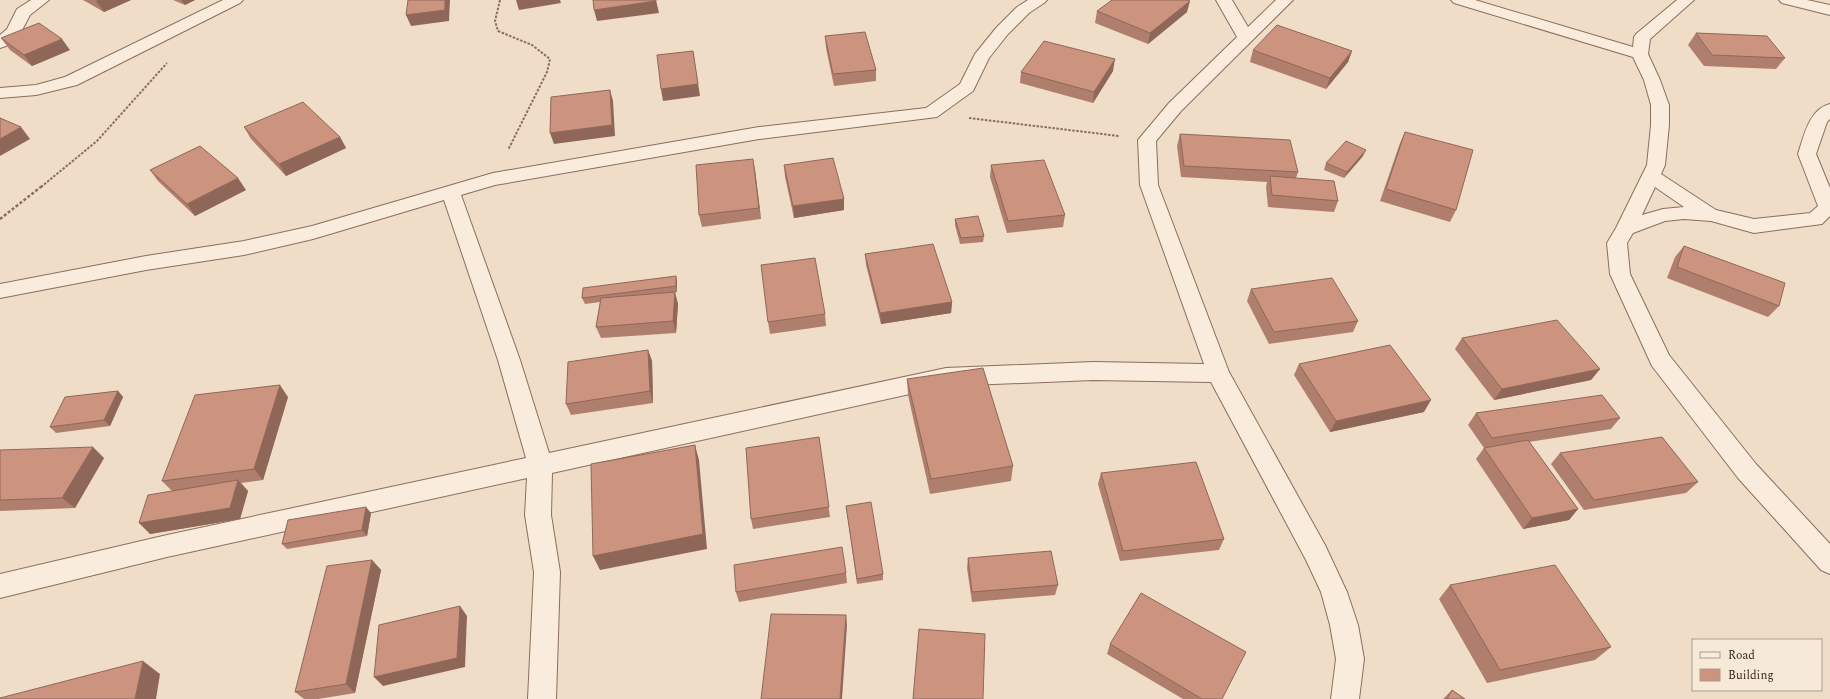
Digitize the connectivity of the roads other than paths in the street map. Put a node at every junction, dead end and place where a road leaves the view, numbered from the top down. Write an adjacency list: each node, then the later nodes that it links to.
1 (41, 0): 11 (street)
2 (235, 0): 13 (street)
3 (1039, 0): 16 (street)
4 (1224, 0): 10 (street)
5 (1285, 0): 10 (street)
6 (1459, 0): 12 (street)
7 (1686, 0): 12 (street)
8 (1787, 0): 9 (street)
9 (1830, 10)
10 (1246, 38): 20 (street)
11 (0, 43)
12 (1640, 54): 15 (street)
13 (0, 93)
14 (1830, 109): 17 (street)
15 (1651, 176): 17 (street); 18 (street)
16 (451, 193): 19 (street); 21 (street)
17 (1711, 215): 18 (street)
18 (1626, 228): 22 (street)
19 (0, 291)
20 (1218, 373): 21 (street); 25 (street)
21 (540, 464): 23 (street); 24 (street)
22 (1830, 562)
23 (0, 586)
24 (542, 699)
25 (1345, 699)

